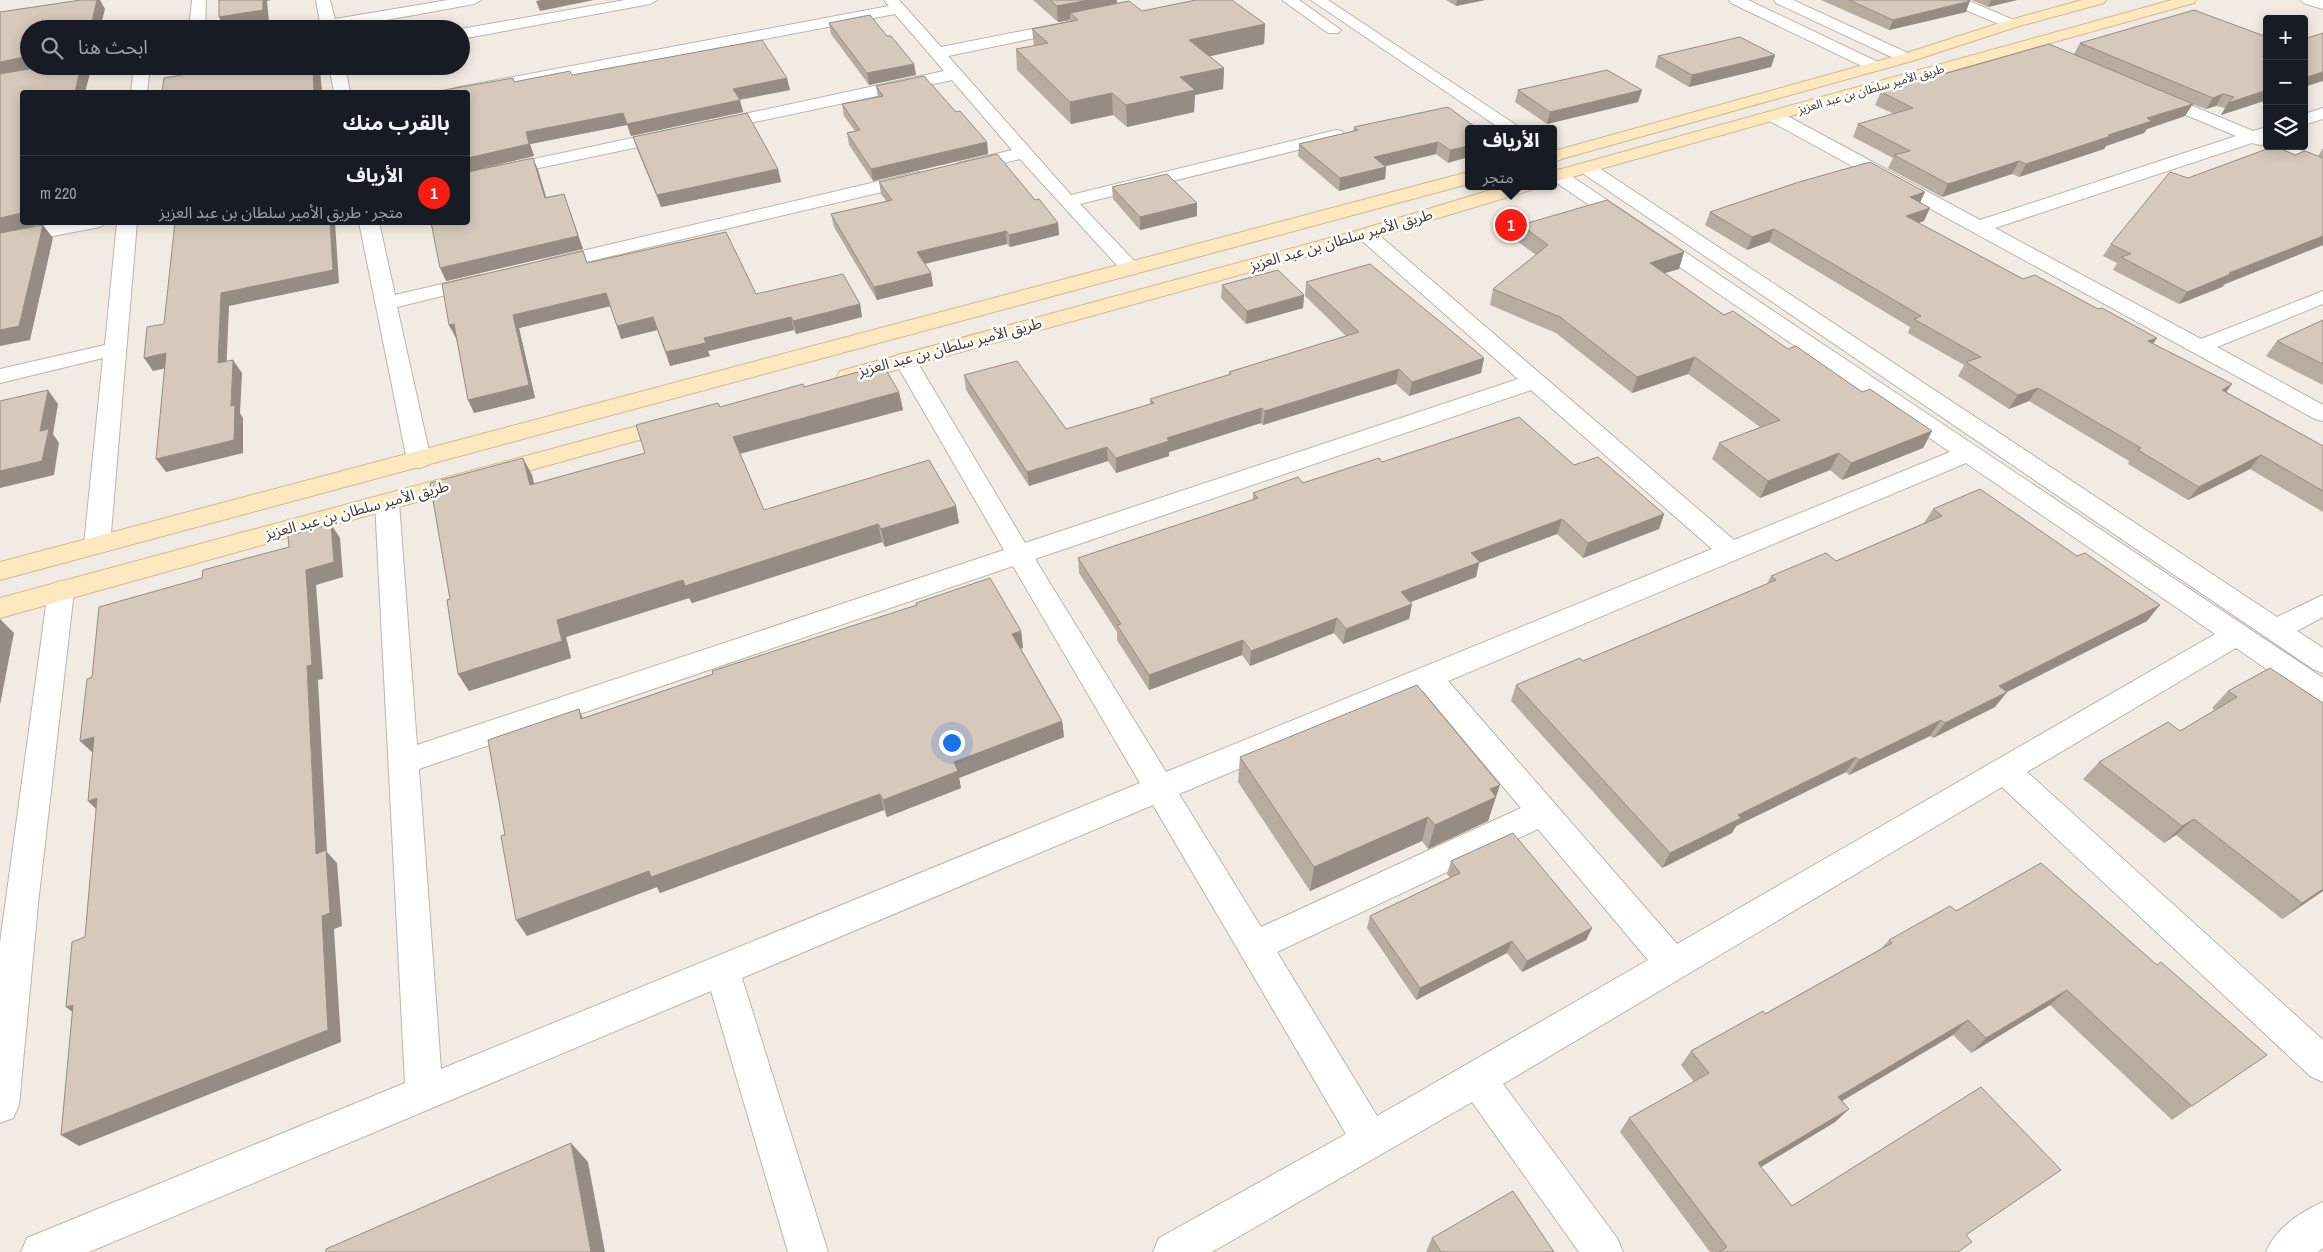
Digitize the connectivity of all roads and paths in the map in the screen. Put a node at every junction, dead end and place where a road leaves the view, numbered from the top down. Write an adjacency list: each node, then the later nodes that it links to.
1 (199, 0): 15 (street)
2 (323, 0): 16 (street)
3 (474, 0): 17 (street)
4 (650, 0): 20 (street)
5 (1289, 0): 21 (street)
6 (1318, 0): 37 (street)
7 (1736, 0): 26 (street)
8 (1781, 0): 25 (street)
9 (1954, 0): 19 (street)
10 (2099, 0): 19 (main road, طريق الأمير سلطان بن عبد العزيز)
11 (2190, 0): 22 (main road, طريق الأمير سلطان بن عبد العزيز)
12 (2308, 0): 14 (street)
13 (895, 5): 23 (street); 32 (street)
14 (2323, 5)
15 (198, 20)
16 (327, 20)
17 (366, 20)
18 (1080, 24): 23 (street)
19 (2011, 24): 25 (main road, طريق الأمير سلطان بن عبد العزيز)
20 (470, 32)
21 (1344, 38)
22 (2033, 44): 24 (street); 35 (main road, طريق الأمير سلطان بن عبد العزيز)
23 (937, 53): 27 (street)
24 (2061, 55)
25 (1906, 58): 26 (main road, طريق الأمير سلطان بن عبد العزيز)
26 (1874, 66): 42 (main road, طريق الأمير سلطان بن عبد العزيز)
27 (955, 74): 41 (street); 47 (street)
28 (141, 75): 30 (street)
29 (339, 75): 31 (street)
30 (139, 90)
31 (342, 90)
32 (470, 90)
33 (2143, 90): 39 (street)
34 (2323, 114): 36 (street)
35 (1774, 116): 46 (main road, طريق الأمير سلطان بن عبد العزيز); 54 (street)
36 (2308, 119)
37 (1507, 125)
38 (1351, 131): 50 (street)
39 (2262, 137): 54 (street)
40 (2285, 150): 45 (street)
41 (1024, 152): 50 (street); 57 (street)
42 (1557, 163)
43 (1557, 164): 46 (main road, طريق الأمير سلطان بن عبد العزيز)
44 (1557, 165): 70 (street)
45 (2323, 166)
46 (1587, 168): 80 (street)
47 (470, 178)
48 (1465, 179): 58 (main road, طريق الأمير سلطان بن عبد العزيز)
49 (1511, 190): 55 (main road, طريق الأمير سلطان بن عبد العزيز)
50 (1067, 202): 58 (street)
51 (79, 225): 56 (street)
52 (127, 225): 63 (street)
53 (370, 225): 61 (street)
54 (1979, 227): 62 (street)
55 (1366, 234): 64 (main road, طريق الأمير سلطان بن عبد العزيز); 67 (street)
56 (0, 240)
57 (531, 269)
58 (1131, 269): 71 (main road, طريق الأمير سلطان بن عبد العزيز)
59 (502, 276): 61 (street)
60 (2323, 297): 62 (street)
61 (386, 304): 71 (street)
62 (2199, 347): 68 (street)
63 (114, 349): 65 (street); 73 (street)
64 (905, 360): 66 (main road, طريق الأمير سلطان بن عبد العزيز); 75 (street)
65 (0, 376)
66 (828, 381)
67 (1534, 381): 74 (street); 75 (street)
68 (2323, 414)
69 (694, 418): 72 (main road, طريق الأمير سلطان بن عبد العزيز)
70 (1969, 453): 74 (street); 81 (street)
71 (419, 460): 73 (main road, طريق الأمير سلطان بن عبد العزيز)
72 (387, 502): 77 (main road, طريق الأمير سلطان بن عبد العزيز); 85 (street)
73 (97, 545): 76 (main road, طريق الأمير سلطان بن عبد العزيز)
74 (1731, 552): 83 (street)
75 (1018, 555): 85 (street); 87 (street)
76 (0, 571)
77 (61, 591): 79 (main road, طريق الأمير سلطان بن عبد العزيز); 89 (street)
78 (2323, 605): 80 (street)
79 (0, 608)
80 (2276, 630): 82 (street)
81 (2237, 634): 84 (street); 86 (street)
82 (2323, 662)
83 (1428, 677): 87 (street); 88 (street)
84 (2323, 692)
85 (402, 762): 95 (street)
86 (2004, 770): 91 (street); 93 (street)
87 (1161, 788): 90 (street); 92 (street)
88 (1543, 812): 90 (street); 91 (street)
89 (10, 907): 96 (street)
90 (1255, 946): 97 (street)
91 (1673, 964): 94 (street)
92 (722, 970): 95 (street); 100 (street)
93 (2323, 1064)
94 (1477, 1078): 97 (street); 102 (street)
95 (424, 1093): 99 (street)
96 (0, 1105)
97 (1371, 1141): 101 (street)
98 (2323, 1222): 103 (street)
99 (40, 1252)
100 (808, 1252)
101 (1173, 1252)
102 (1603, 1252)
103 (2286, 1252)

